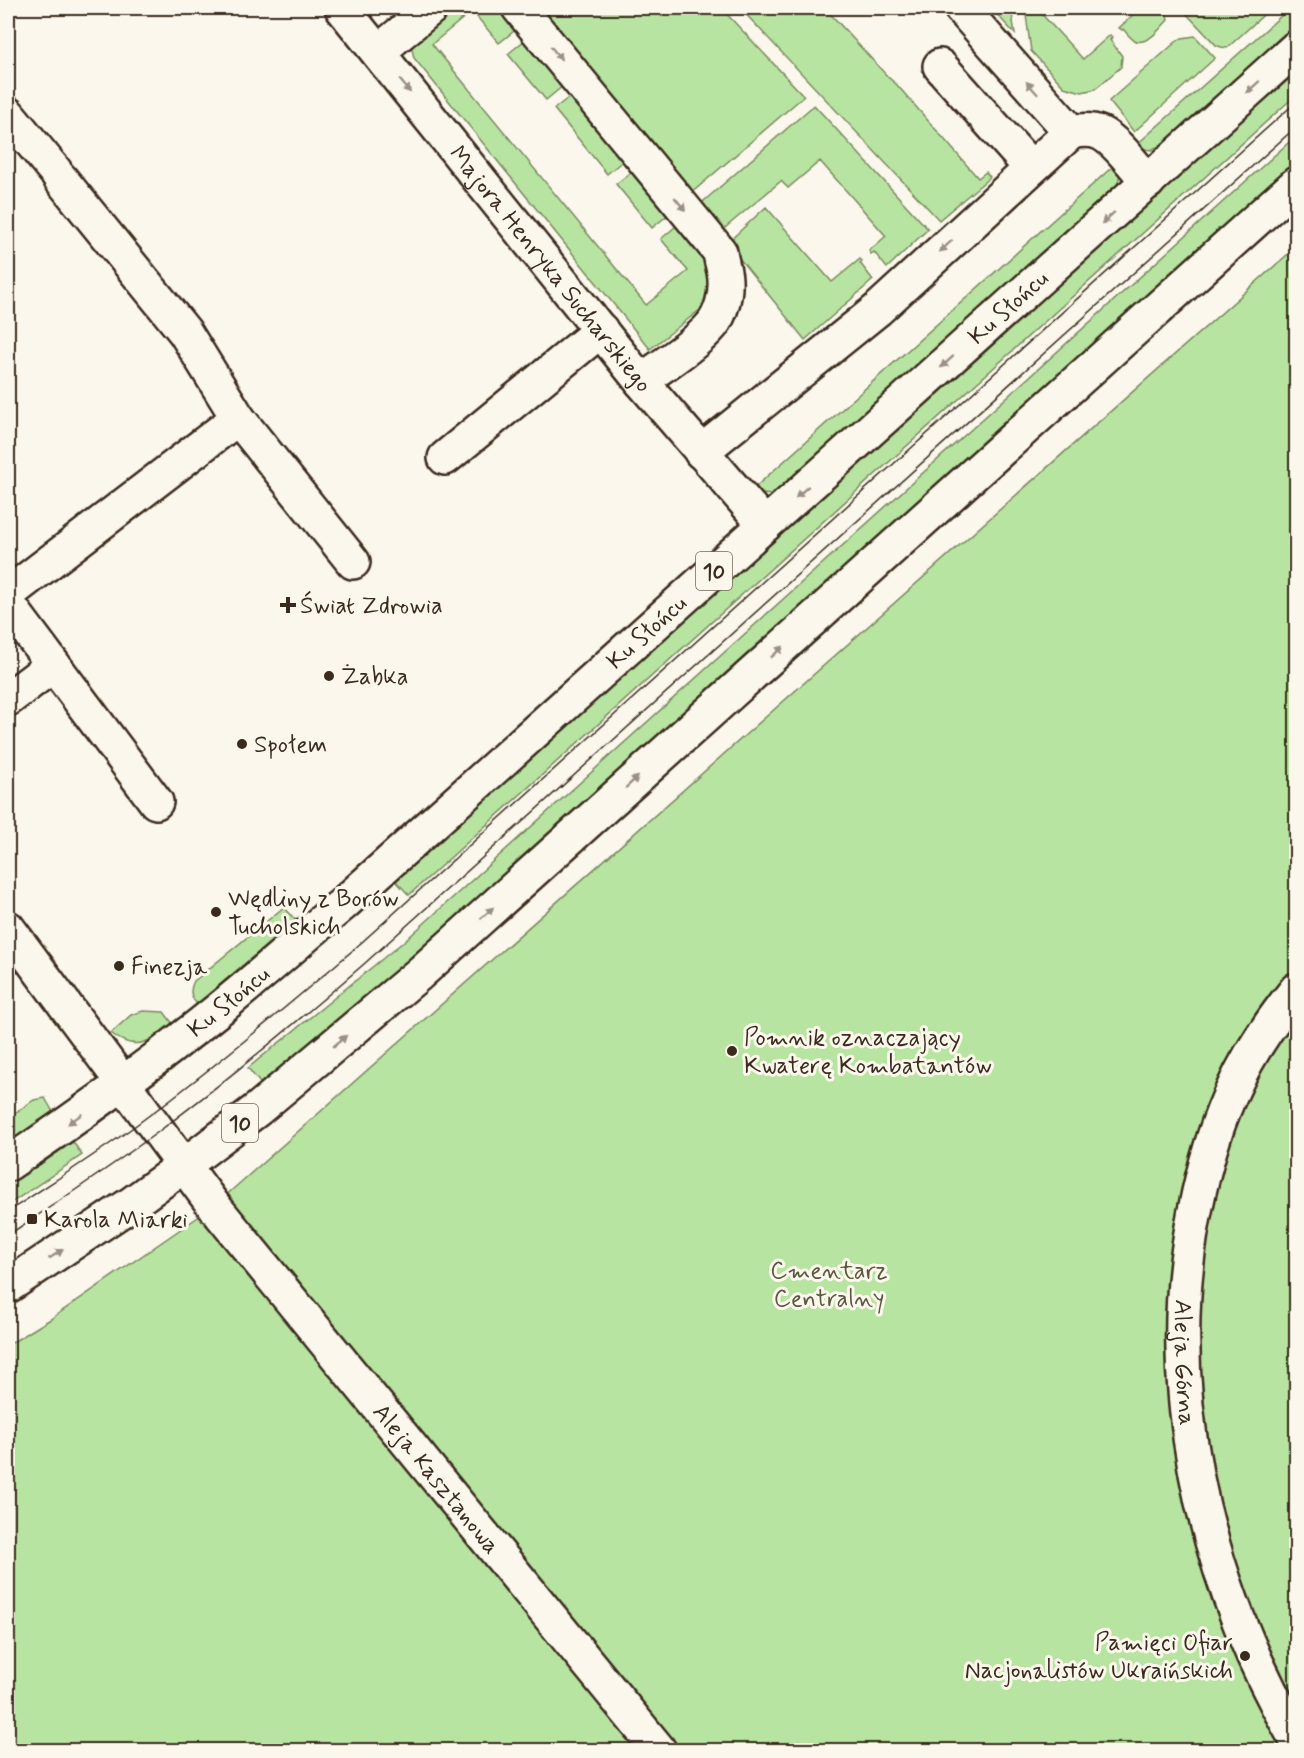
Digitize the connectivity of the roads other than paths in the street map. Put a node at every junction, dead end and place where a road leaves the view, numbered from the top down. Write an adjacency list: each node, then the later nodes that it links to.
1 (342, 8): 6 (street, Majora Henryka Sucharskiego)
2 (431, 8): 6 (street)
3 (519, 8): 14 (street, one-way to 14)
4 (961, 8): 9 (street, one-way to 4)
5 (1296, 48): 11 (street, Ku Słońcu / 10, one-way to 11)
6 (378, 52): 13 (street, Majora Henryka Sucharskiego, one-way to 13)
7 (940, 66): 10 (street)
8 (8, 114): 15 (street)
9 (1071, 132): 10 (street); 11 (street)
10 (1031, 168): 16 (street, one-way to 16)
11 (1148, 182): 18 (street, Ku Słońcu / 10, one-way to 18)
12 (1296, 184): 29 (street, 10, one-way to 12)
13 (601, 330): 14 (street, Majora Henryka Sucharskiego); 17 (street)
14 (641, 381): 16 (street, Majora Henryka Sucharskiego)
15 (238, 418): 19 (street); 20 (street)
16 (701, 452): 18 (street, Majora Henryka Sucharskiego)
17 (445, 458)
18 (765, 525): 27 (street, Ku Słońcu / 10)
19 (353, 562)
20 (8, 594)
21 (8, 604): 22 (street)
22 (53, 665): 23 (street); 24 (street)
23 (8, 699)
24 (156, 802)
25 (8, 928): 27 (street)
26 (1296, 990): 31 (street, Aleja Górna)
27 (122, 1085): 28 (street, Ku Słońcu / 10, one-way to 28); 29 (street)
28 (8, 1164)
29 (183, 1166): 30 (street, 10, one-way to 29); 32 (street, Aleja Kasztanowa)
30 (8, 1286)
31 (1296, 1739)
32 (659, 1750)

